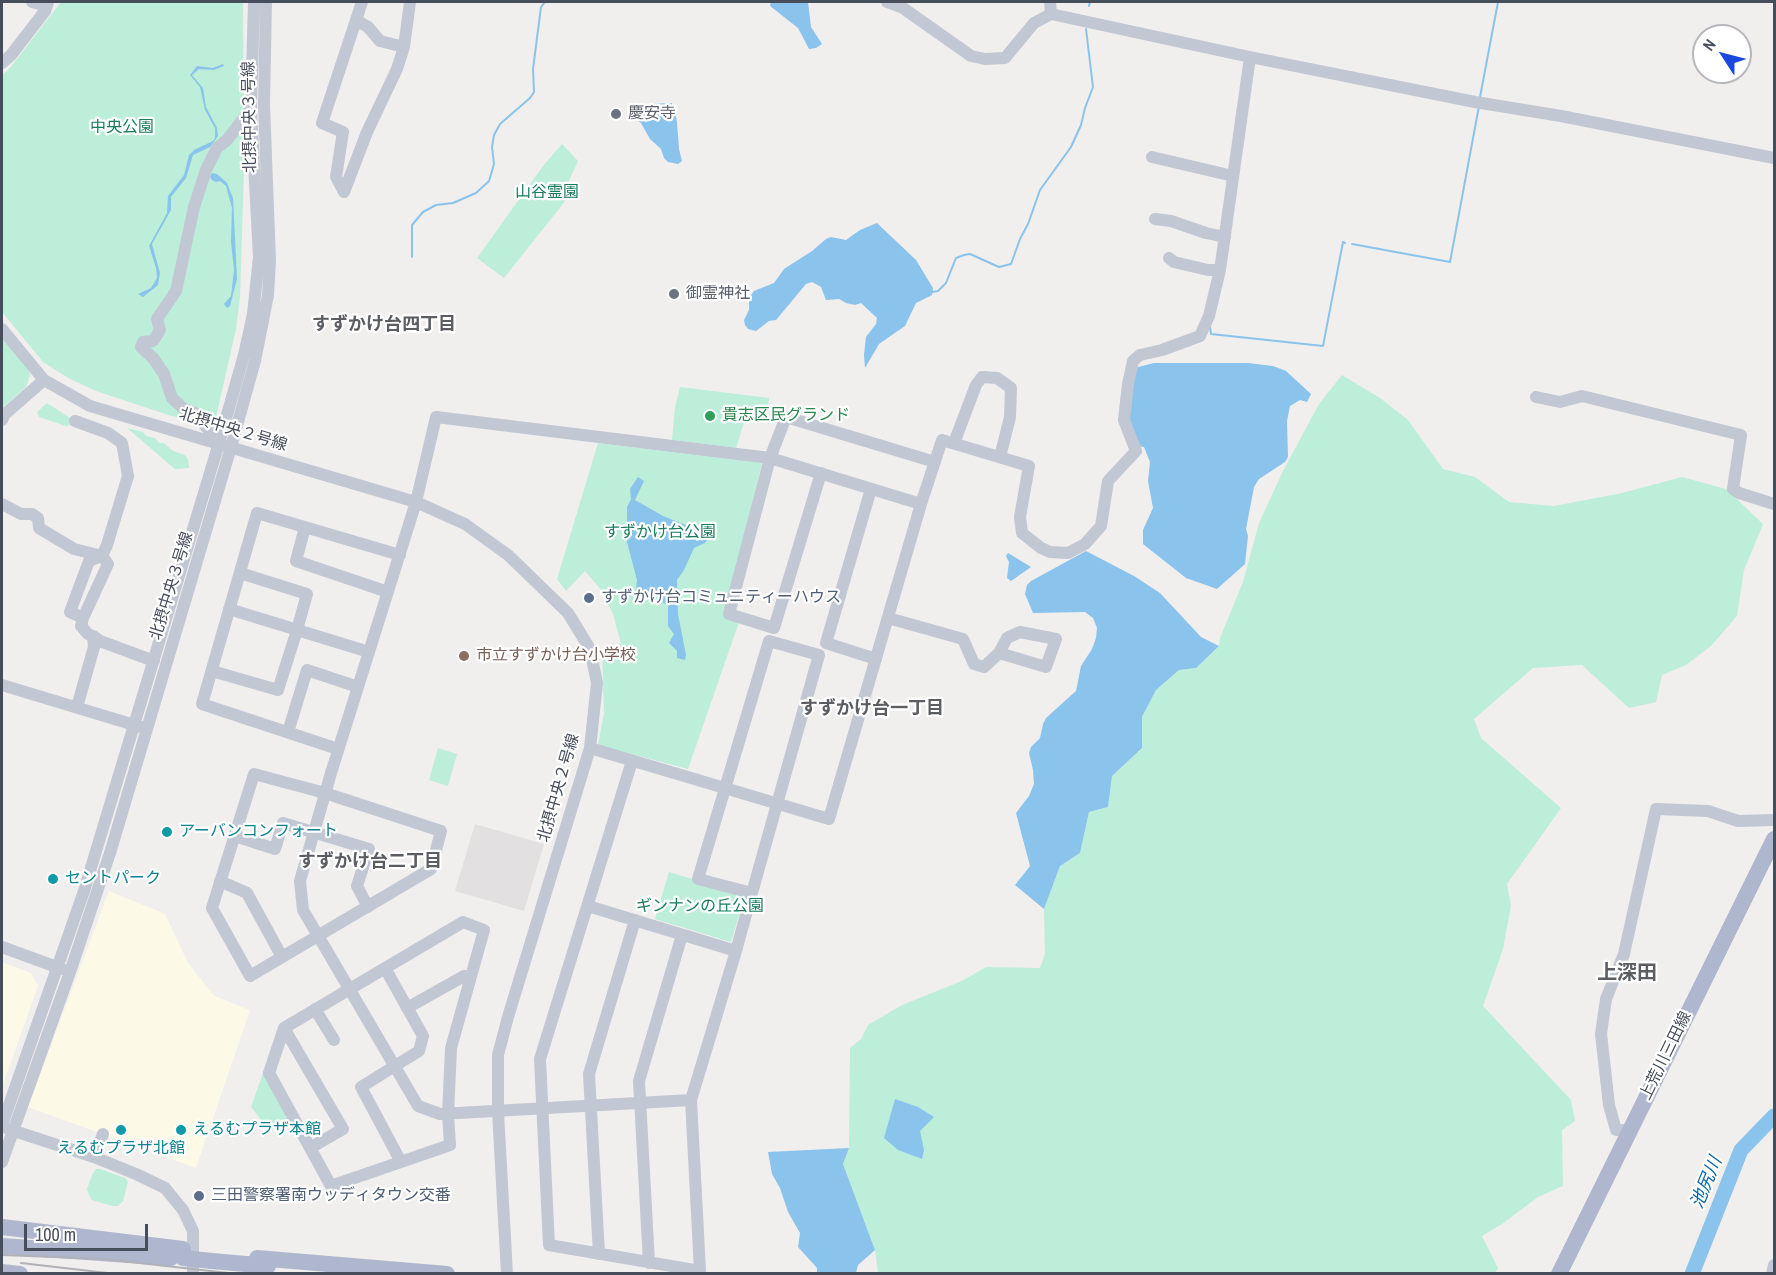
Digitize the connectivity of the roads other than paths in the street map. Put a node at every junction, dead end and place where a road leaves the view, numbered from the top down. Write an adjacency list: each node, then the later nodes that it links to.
1 (32, 2): 7 (street)
2 (255, 2): 13 (street, 北摂中央３号線)
3 (267, 2): 28 (street, 北摂中央３号線)
4 (362, 2): 9 (street)
5 (410, 2): 10 (street)
6 (887, 2): 8 (street)
7 (48, 4): 12 (street)
8 (1051, 8): 11 (street)
9 (356, 21): 10 (street); 10 (street)
10 (404, 47)
11 (1250, 57): 15 (street); 16 (street)
12 (2, 63)
13 (251, 109): 26 (street, 北摂中央３号線); 26 (street)
14 (1152, 157): 16 (street)
15 (1774, 158)
16 (1233, 176): 18 (street)
17 (1155, 219): 18 (street)
18 (1224, 237): 20 (street)
19 (1169, 258): 20 (street)
20 (1220, 270): 30 (street)
21 (2, 329): 22 (street, 北摂中央２号線)
22 (44, 380): 24 (street); 26 (street, 北摂中央２号線)
23 (1536, 398): 37 (street)
24 (2, 420)
25 (75, 421): 40 (street)
26 (219, 443): 28 (street, 北摂中央２号線); 51 (street, 北摂中央３号線)
27 (954, 443): 30 (street); 30 (street); 31 (street)
28 (231, 447): 34 (street, 北摂中央２号線); 56 (street, 北摂中央３号線)
29 (770, 458): 31 (street); 32 (street); 32 (street); 34 (street)
30 (1000, 458)
31 (935, 462): 36 (street)
32 (820, 473): 33 (street)
33 (871, 489): 36 (street); 50 (street)
34 (416, 502): 39 (street); 58 (street, 北摂中央２号線)
35 (2, 504): 40 (street)
36 (921, 504): 45 (street)
37 (1774, 504)
38 (305, 527): 39 (street); 41 (street); 42 (street)
39 (400, 555): 42 (street)
40 (102, 556): 44 (street); 44 (street)
41 (240, 573): 43 (street); 46 (street)
42 (388, 592): 48 (street)
43 (230, 609): 46 (street); 52 (street)
44 (82, 618): 47 (street)
45 (888, 618): 49 (street); 50 (street)
46 (297, 630): 48 (street); 52 (street)
47 (93, 636): 51 (street); 55 (street)
48 (369, 652): 54 (street)
49 (999, 653)
50 (876, 658): 63 (street)
51 (154, 662): 56 (street, 北摂中央３号線)
52 (212, 671): 57 (street)
53 (2, 685): 55 (street)
54 (358, 687): 57 (street); 59 (street)
55 (77, 707): 56 (street)
56 (141, 727): 78 (street, 北摂中央３号線); 80 (street, 北摂中央３号線)
57 (288, 732): 59 (street)
58 (590, 748): 60 (street); 92 (street, 北摂中央２号線)
59 (338, 749): 62 (street)
60 (632, 761): 61 (street); 70 (street)
61 (724, 788): 63 (street); 63 (street); 69 (street)
62 (325, 794): 65 (street); 66 (street); 71 (street)
63 (777, 804): 69 (street)
64 (1774, 820): 95 (street)
65 (314, 832): 66 (street); 71 (street); 74 (street)
66 (235, 836): 68 (street)
67 (1774, 839): 95 (main road, 上荒川三田線)
68 (220, 881): 77 (street); 77 (street)
69 (752, 893): 76 (street)
70 (588, 906): 72 (street); 91 (street)
71 (368, 907): 74 (street)
72 (635, 920): 73 (street); 90 (street)
73 (682, 934): 76 (street); 89 (street)
74 (318, 936): 77 (street); 82 (street)
75 (2, 947): 78 (street)
76 (736, 951): 88 (street)
77 (282, 957)
78 (57, 968): 80 (street); 94 (street, 北摂中央３号線)
79 (385, 968): 81 (street); 82 (street); 83 (street)
80 (74, 974): 94 (street, 北摂中央３号線)
81 (471, 976): 83 (street); 93 (street)
82 (348, 989): 84 (street); 87 (street)
83 (407, 1008): 87 (street)
84 (315, 1009): 85 (street); 86 (street)
85 (284, 1028): 97 (street); 97 (street)
86 (333, 1040)
87 (396, 1067): 93 (street); 100 (street)
88 (691, 1100): 89 (street); 107 (street)
89 (639, 1103): 90 (street); 107 (street)
90 (590, 1106): 91 (street); 104 (street)
91 (541, 1109): 92 (street); 104 (street)
92 (498, 1112): 93 (street); 115 (street, 北摂中央２号線)
93 (448, 1114): 100 (street)
94 (6, 1127): 98 (street); 99 (street, 北摂中央３号線)
95 (1629, 1130): 116 (main road, 上荒川三田線)
96 (103, 1134): 98 (street)
97 (310, 1148): 100 (street)
98 (94, 1157): 112 (street)
99 (2, 1162)
100 (401, 1162)
101 (2, 1227): 103 (main road)
102 (2, 1246): 103 (main road)
103 (183, 1254): 105 (main road, bridge)
104 (599, 1254): 107 (street)
105 (212, 1256): 106 (main road); 110 (main road)
106 (257, 1258): 110 (main road); 114 (main road)
107 (650, 1263)
108 (1774, 1265): 117 (street)
109 (2, 1272): 111 (main road)
110 (336, 1272): 113 (main road)
111 (20, 1274)
112 (193, 1274)
113 (369, 1274)
114 (447, 1274)
115 (507, 1274)
116 (1559, 1274)
117 (1772, 1274)

